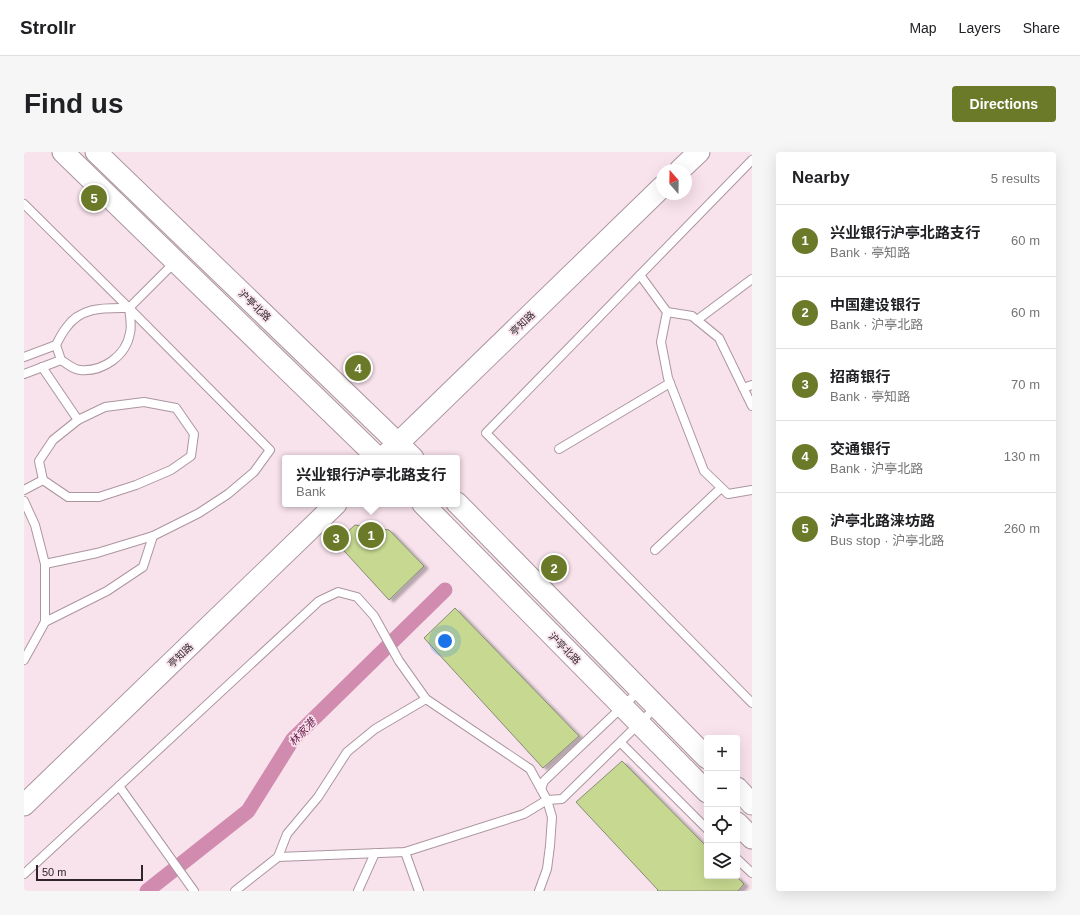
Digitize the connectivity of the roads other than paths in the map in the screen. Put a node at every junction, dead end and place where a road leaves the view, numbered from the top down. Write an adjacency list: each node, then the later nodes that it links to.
1 (63, 152): 8 (street)
2 (96, 152): 24 (street, 沪亭北路)
3 (699, 152): 5 (street)
4 (752, 160): 9 (lane)
5 (686, 164)
6 (656, 193): 24 (street, 亭知路)
7 (24, 204): 11 (lane)
8 (176, 262): 11 (lane); 26 (street)
9 (640, 275): 12 (lane); 44 (lane)
10 (752, 279): 13 (lane)
11 (129, 308): 14 (lane); 16 (lane); 37 (lane)
12 (667, 312): 13 (lane); 19 (lane)
13 (697, 320): 21 (lane)
14 (56, 345): 15 (lane); 16 (lane)
15 (24, 357)
16 (61, 360): 17 (lane)
17 (42, 367): 18 (lane); 23 (lane)
18 (24, 374)
19 (670, 383): 25 (lane); 30 (lane)
20 (752, 385): 21 (lane)
21 (743, 388): 22 (lane)
22 (752, 406)
23 (78, 420): 29 (lane); 29 (lane)
24 (398, 443): 27 (street, 亭知路); 28 (street, 沪亭北路)
25 (559, 449)
26 (375, 455)
27 (386, 455)
28 (410, 455)
29 (44, 480): 31 (lane)
30 (721, 488): 32 (lane); 38 (lane)
31 (24, 490)
32 (752, 490)
33 (24, 501): 39 (lane)
34 (460, 506): 42 (street)
35 (333, 507): 54 (street, 亭知路)
36 (426, 507): 45 (street, 沪亭北路)
37 (153, 536): 39 (lane); 40 (lane)
38 (655, 550)
39 (45, 564): 40 (lane)
40 (45, 622): 41 (lane)
41 (24, 660)
42 (640, 690): 45 (lane); 46 (street)
43 (426, 699): 50 (lane); 51 (lane); 62 (lane)
44 (752, 703)
45 (623, 707): 47 (street, 沪亭北路); 51 (lane)
46 (657, 707): 47 (lane); 49 (street)
47 (640, 724): 52 (street, 沪亭北路); 55 (lane)
48 (624, 746): 58 (lane)
49 (704, 755)
50 (119, 786): 65 (lane); 66 (lane)
51 (541, 789): 55 (lane)
52 (704, 789)
53 (740, 791): 56 (street)
54 (26, 800)
55 (547, 800): 60 (lane); 70 (lane)
56 (752, 804)
57 (740, 825): 59 (street)
58 (704, 826)
59 (752, 838)
60 (405, 852): 61 (lane); 69 (lane)
61 (376, 853): 62 (lane); 68 (lane)
62 (278, 857): 67 (lane)
63 (740, 861): 64 (lane)
64 (752, 873)
65 (24, 874)
66 (193, 889)
67 (235, 891)
68 (358, 891)
69 (419, 891)
70 (539, 891)

